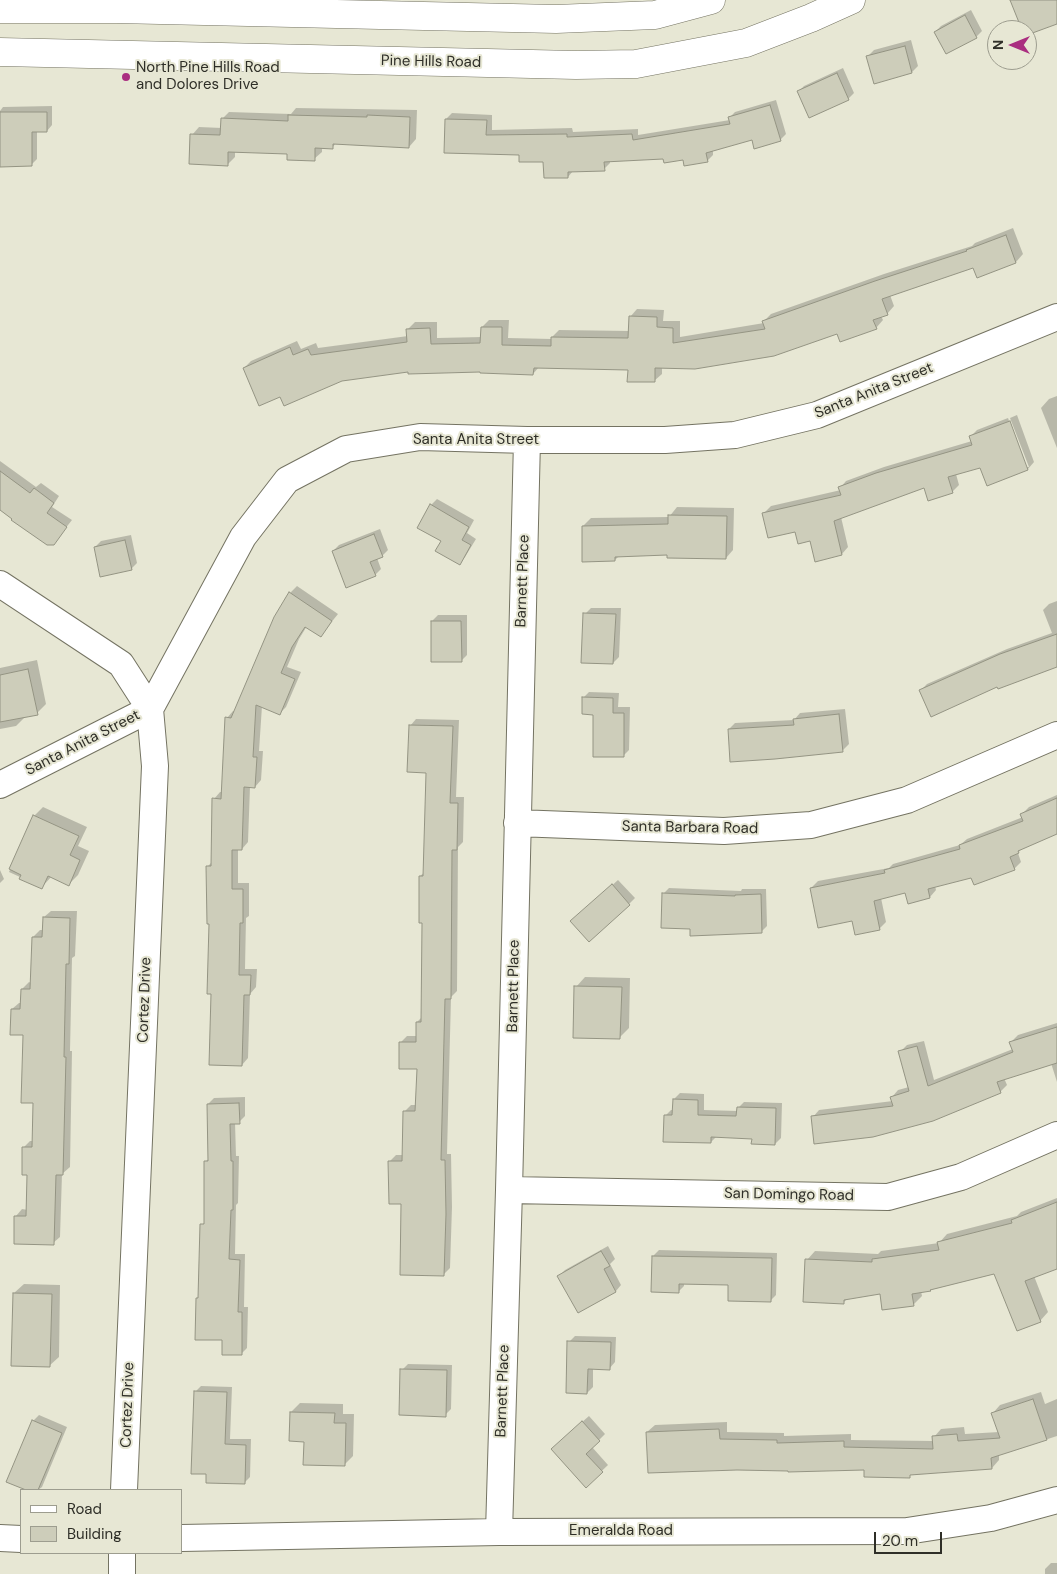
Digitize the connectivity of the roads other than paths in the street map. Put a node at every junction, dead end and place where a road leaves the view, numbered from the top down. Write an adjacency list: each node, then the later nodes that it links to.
1 (712, 0): 3 (main road)
2 (851, 0): 5 (main road, Pine Hills Road)
3 (219, 6): 4 (main road)
4 (0, 9)
5 (0, 52)
6 (1057, 317): 7 (street, Santa Anita Street)
7 (527, 440): 9 (street, Santa Anita Street); 12 (street, Barnett Place)
8 (0, 584): 9 (street, Cortez Drive)
9 (150, 709): 11 (street, Santa Anita Street); 15 (street, Cortez Drive)
10 (1057, 735): 12 (street, Santa Barbara Road)
11 (0, 785)
12 (517, 823): 14 (street, Barnett Place)
13 (1057, 1135): 14 (street, San Domingo Road)
14 (509, 1190): 17 (street, Barnett Place)
15 (124, 1489)
16 (1057, 1500): 17 (street, Emeralda Road)
17 (499, 1532): 19 (street, Emeralda Road)
18 (0, 1538): 20 (street)
19 (182, 1538)
20 (20, 1539)
21 (122, 1554): 22 (street)
22 (122, 1574)

